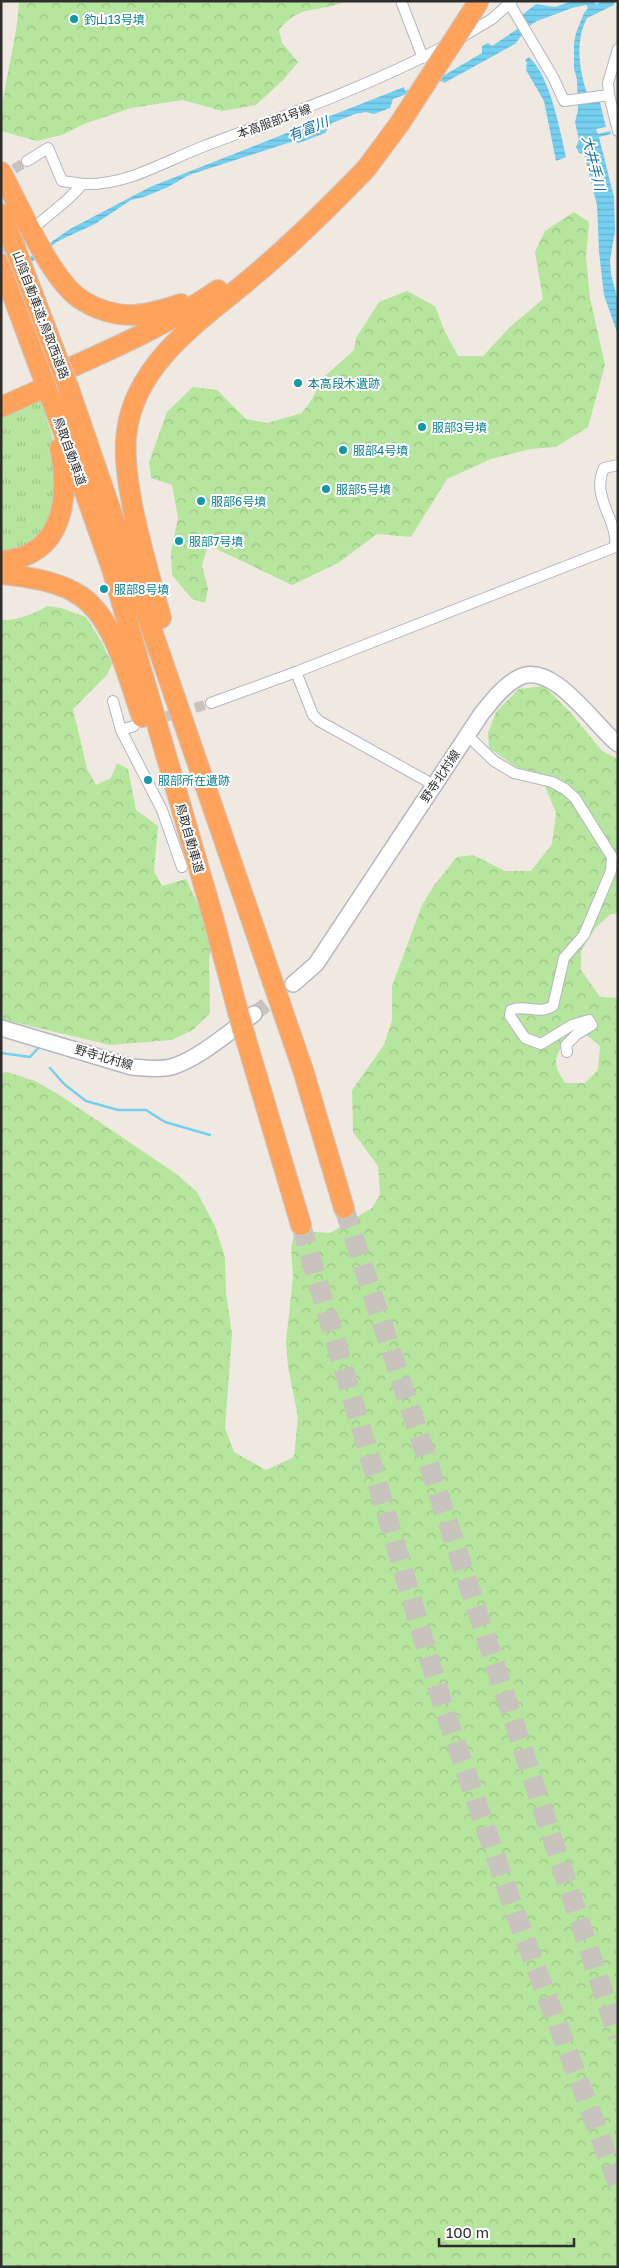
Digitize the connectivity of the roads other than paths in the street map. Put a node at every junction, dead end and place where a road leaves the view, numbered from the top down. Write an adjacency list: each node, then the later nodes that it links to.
1 (401, 1): 6 (street)
2 (472, 1): 10 (highway)
3 (479, 1): 10 (highway, bridge)
4 (510, 4): 6 (street, 本高服部1号線); 7 (street)
5 (618, 49): 7 (street)
6 (423, 58): 12 (street, 本高服部1号線)
7 (606, 96): 8 (street)
8 (618, 131)
9 (27, 161): 12 (street, 本高服部1号線)
10 (363, 168): 16 (highway); 17 (highway)
11 (1, 172): 14 (highway)
12 (83, 184): 14 (street)
13 (1, 214): 19 (highway, 山陰自動車道;鳥取西道路, bridge)
14 (35, 229): 16 (highway)
15 (1, 264): 18 (highway, 山陰自動車道;鳥取西道路)
16 (253, 267): 19 (highway)
17 (219, 303): 19 (highway); 32 (highway)
18 (36, 355): 19 (highway, 山陰自動車道;鳥取西道路); 23 (highway)
19 (51, 386): 20 (highway); 21 (highway); 32 (highway, 鳥取自動車道); 35 (highway, 鳥取自動車道)
20 (1, 398)
21 (1, 407)
22 (616, 465): 25 (street)
23 (1, 561)
24 (1, 574): 35 (highway)
25 (296, 672): 27 (street); 33 (street)
26 (113, 701): 29 (street)
27 (211, 703)
28 (134, 726): 29 (street)
29 (121, 730): 34 (street)
30 (467, 735): 31 (street, 野寺北村線); 33 (street, 野寺北村線); 39 (street)
31 (618, 744)
32 (194, 758): 40 (highway, 鳥取自動車道)
33 (434, 785): 36 (street, 野寺北村線)
34 (182, 867)
35 (213, 917): 37 (highway, 鳥取自動車道)
36 (293, 984)
37 (246, 1013): 38 (street, 野寺北村線); 41 (highway, 鳥取自動車道, bridge)
38 (1, 1028)
39 (567, 1052)
40 (344, 1208)
41 (300, 1225)

